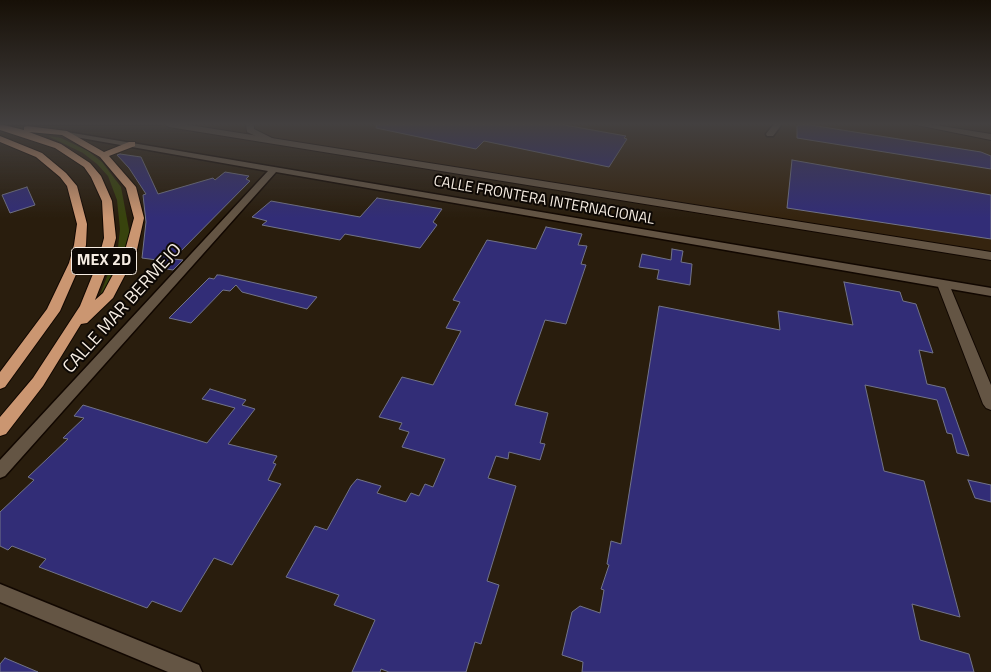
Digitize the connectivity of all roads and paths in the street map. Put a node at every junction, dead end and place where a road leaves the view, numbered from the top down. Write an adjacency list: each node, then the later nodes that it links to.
1 (39, 155): 13 (highway, MEX 2D)
2 (73, 155): 12 (highway, MEX 2D)
3 (103, 155): 12 (highway)
4 (194, 155): 7 (street, CALLE FRONTERA INTERNACIONAL)
5 (367, 155): 9 (main road)
6 (393, 155): 8 (main road)
7 (273, 170): 10 (street, CALLE FRONTERA INTERNACIONAL); 16 (street, CALLE MAR BERMEJO)
8 (991, 250)
9 (991, 256)
10 (942, 284): 11 (street, CALLE FRONTERA INTERNACIONAL); 14 (main road)
11 (991, 292)
12 (73, 329): 15 (highway, MEX 2D)
13 (0, 383)
14 (991, 404)
15 (0, 429)
16 (0, 470)
17 (0, 593): 18 (street)
18 (192, 672)

